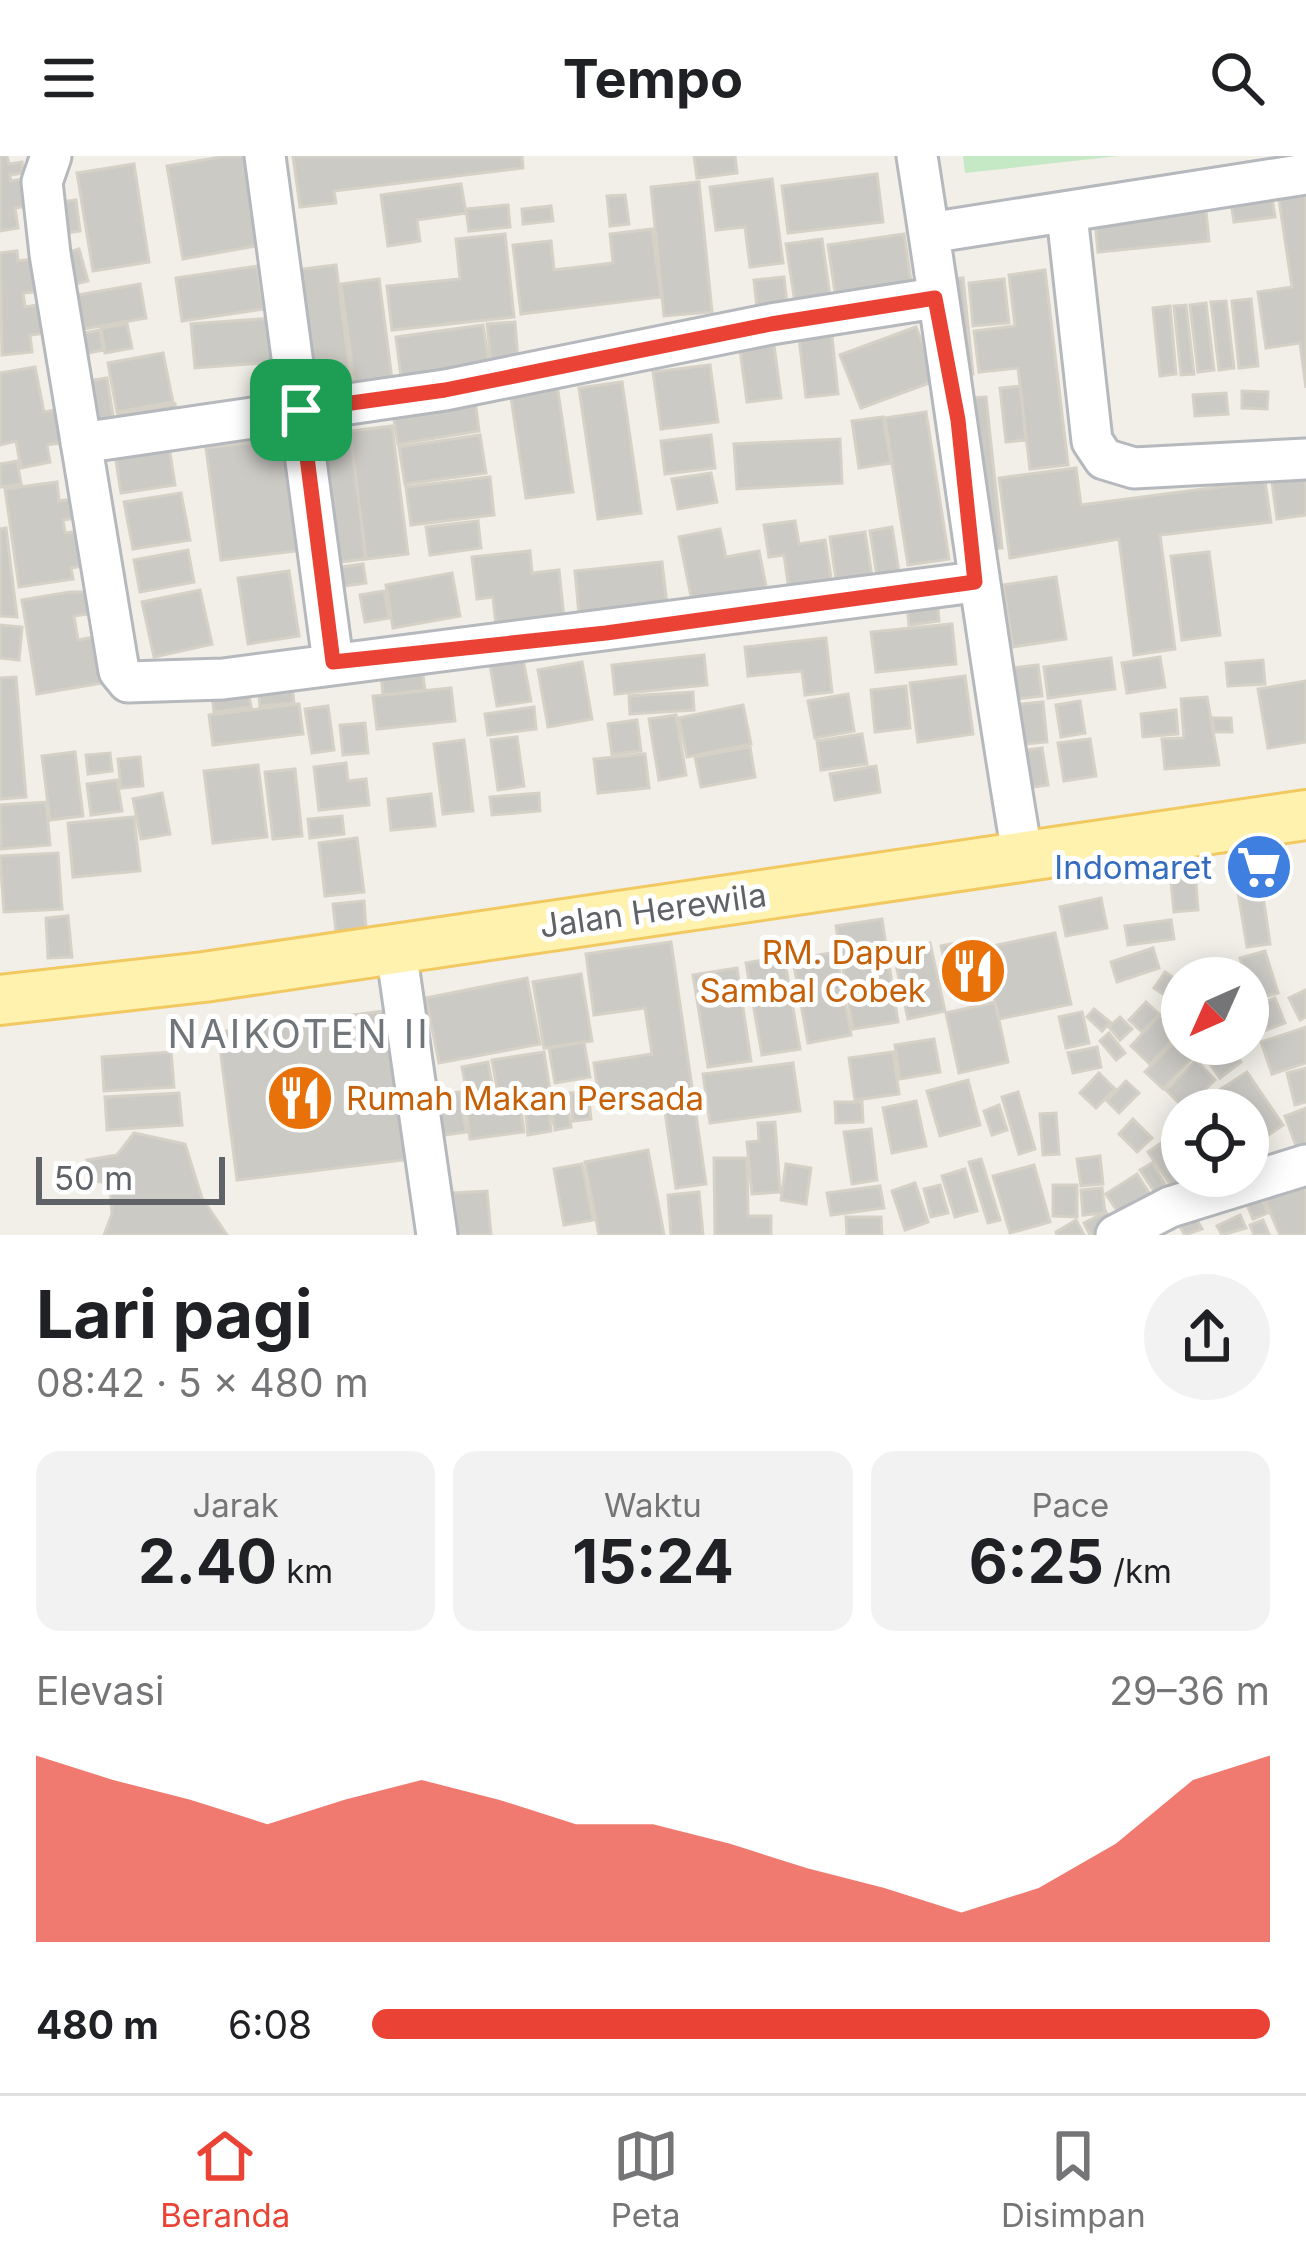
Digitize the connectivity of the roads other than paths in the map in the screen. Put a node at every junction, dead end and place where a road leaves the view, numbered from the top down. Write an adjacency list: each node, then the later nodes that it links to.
1 (51, 156): 9 (street)
2 (265, 156): 8 (street)
3 (917, 156): 6 (street)
4 (1306, 174): 5 (street)
5 (1067, 215): 6 (street); 10 (street)
6 (929, 232): 7 (street)
7 (935, 298): 8 (street); 11 (street)
8 (301, 410): 9 (street); 12 (street)
9 (81, 443): 12 (street)
10 (1306, 459)
11 (975, 582): 12 (street); 14 (street)
12 (333, 662)
13 (1306, 815): 14 (main road, Jalan Herewila)
14 (1023, 859): 15 (main road, Jalan Herewila)
15 (396, 950): 16 (main road, Jalan Herewila); 18 (street)
16 (0, 1000)
17 (1306, 1165): 19 (street)
18 (437, 1235)
19 (1116, 1235)

